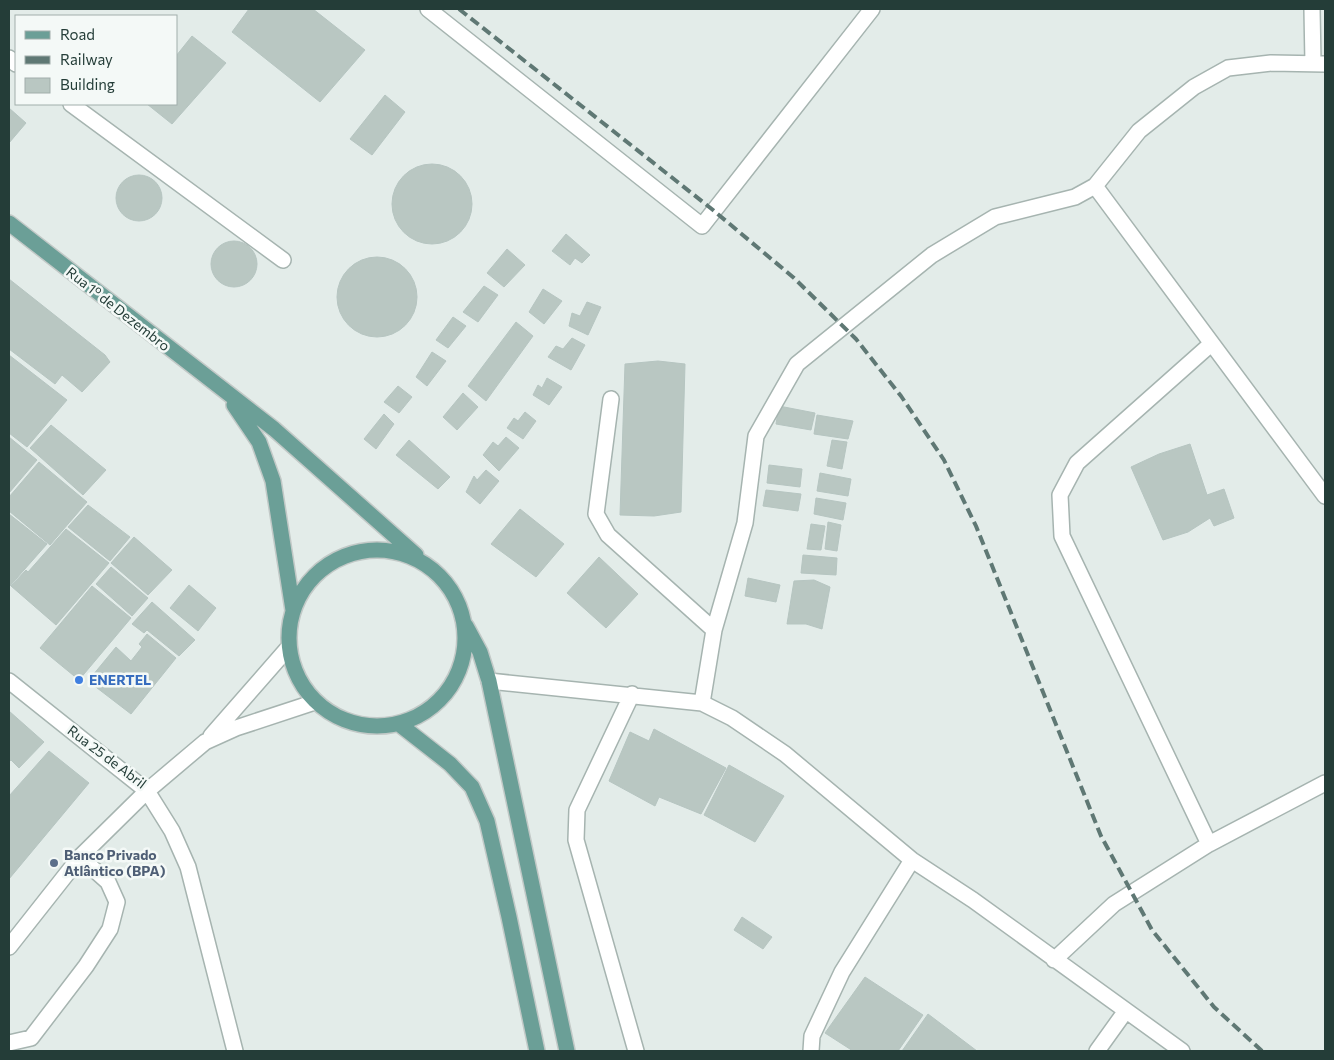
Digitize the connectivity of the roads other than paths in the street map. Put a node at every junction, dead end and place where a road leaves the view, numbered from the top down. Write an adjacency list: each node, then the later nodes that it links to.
1 (428, 9): 2 (street)
2 (872, 9)
3 (1312, 9): 4 (street)
4 (1319, 64): 6 (street)
5 (72, 105): 8 (street)
6 (1095, 186): 9 (street); 16 (street)
7 (9, 222): 10 (main road, Rua 1º de Dezembro)
8 (283, 260)
9 (1211, 344): 12 (street); 27 (street)
10 (227, 395): 13 (main road, Rua 1º de Dezembro); 14 (main road, Rua 1º de Dezembro)
11 (611, 399): 16 (street)
12 (1325, 496)
13 (427, 565): 14 (main road); 15 (main road)
14 (293, 610): 17 (main road)
15 (463, 619): 19 (main road); 23 (main road)
16 (714, 630): 22 (street)
17 (288, 648): 21 (main road); 24 (street)
18 (9, 681): 26 (street, Rua 25 de Abril)
19 (489, 681): 20 (street); 36 (main road)
20 (632, 694): 22 (street); 37 (street)
21 (315, 702): 23 (main road); 24 (street, Rua 25 de Abril)
22 (702, 703): 29 (street)
23 (399, 724): 35 (main road)
24 (205, 742): 26 (street, Rua 25 de Abril)
25 (1325, 783): 27 (street)
26 (147, 791): 28 (street); 34 (street)
27 (1209, 844): 31 (street)
28 (80, 857): 30 (street); 33 (street)
29 (912, 860): 31 (street); 38 (street)
30 (9, 948)
31 (1054, 960): 32 (street)
32 (1125, 1012): 39 (street); 40 (street)
33 (9, 1043)
34 (234, 1051)
35 (537, 1051)
36 (568, 1051)
37 (636, 1051)
38 (811, 1051)
39 (1097, 1051)
40 (1182, 1051)

